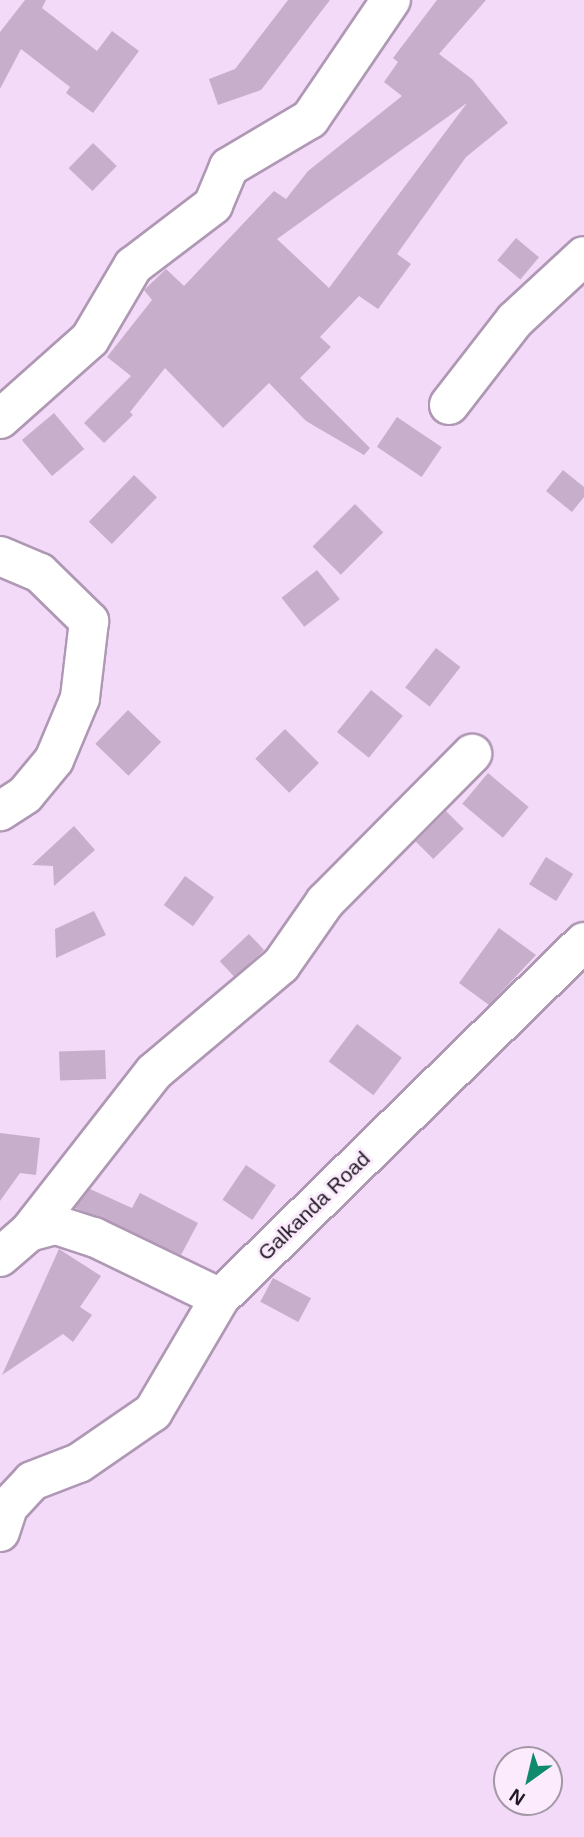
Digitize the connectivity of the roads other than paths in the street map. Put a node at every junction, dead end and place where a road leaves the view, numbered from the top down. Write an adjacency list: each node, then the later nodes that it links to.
1 (391, 0): 4 (street)
2 (584, 256): 3 (street)
3 (449, 405)
4 (0, 419)
5 (0, 555): 7 (street)
6 (472, 754): 9 (street)
7 (0, 811)
8 (584, 942): 11 (street, Galkanda Road)
9 (29, 1232): 10 (street); 11 (street)
10 (0, 1257)
11 (220, 1298): 12 (street, Galkanda Road)
12 (0, 1532)

